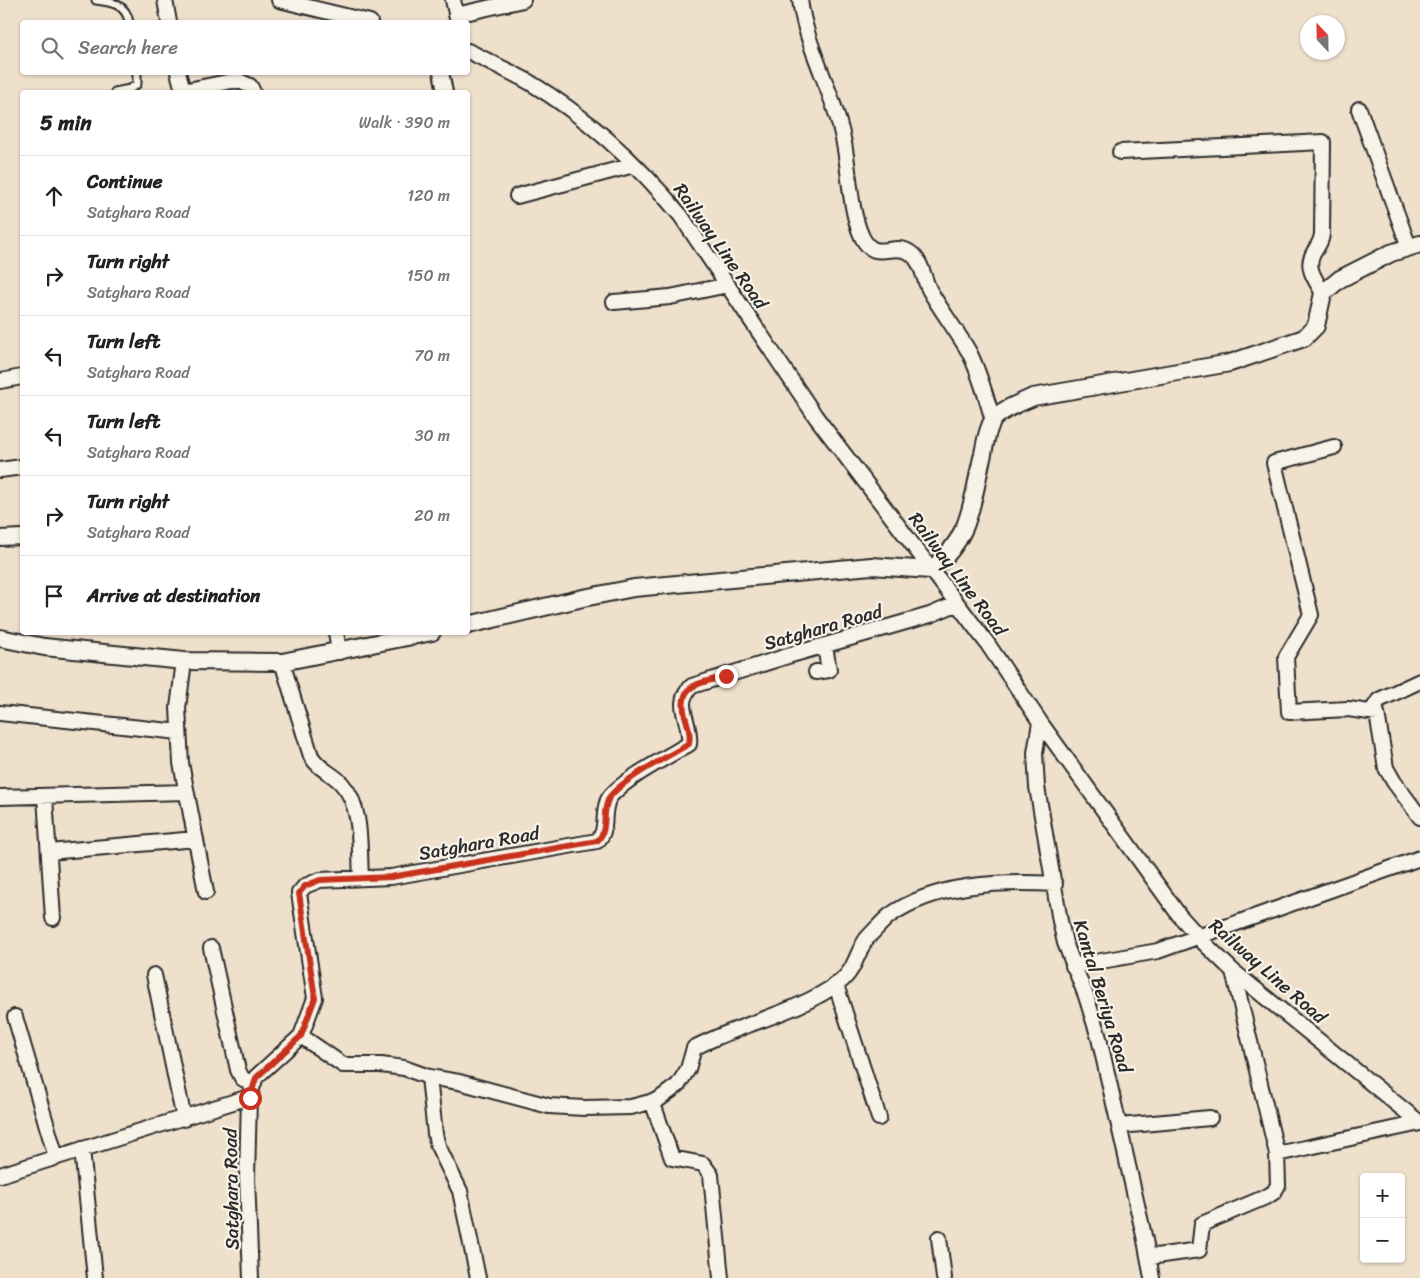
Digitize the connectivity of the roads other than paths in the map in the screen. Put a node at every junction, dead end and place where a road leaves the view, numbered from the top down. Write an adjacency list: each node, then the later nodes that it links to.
1 (96, 0): 10 (lane)
2 (165, 0): 11 (street)
3 (279, 0): 8 (street)
4 (333, 0): 8 (street)
5 (453, 0): 9 (street)
6 (523, 0): 9 (street)
7 (800, 0): 32 (street)
8 (336, 14): 12 (street)
9 (457, 19)
10 (129, 20)
11 (169, 20)
12 (362, 20)
13 (470, 53): 24 (street, Railway Line Road)
14 (137, 75): 17 (lane)
15 (179, 75): 18 (street)
16 (442, 75): 21 (street)
17 (125, 90)
18 (188, 90)
19 (188, 90): 20 (street)
20 (252, 90)
21 (445, 90)
22 (1359, 109): 26 (street)
23 (1120, 152): 28 (street)
24 (634, 165): 25 (street); 27 (street, Railway Line Road)
25 (517, 196)
26 (1414, 246): 28 (street)
27 (728, 285): 29 (street); 38 (street, Railway Line Road)
28 (1323, 293): 32 (street)
29 (614, 302)
30 (20, 377): 31 (street)
31 (0, 382)
32 (993, 420): 38 (street)
33 (1334, 447): 50 (street)
34 (20, 466): 35 (street)
35 (0, 470)
36 (0, 538): 37 (street)
37 (20, 538)
38 (931, 570): 39 (street, Railway Line Road); 40 (street)
39 (956, 604): 44 (street, Satghara Road); 52 (street, Railway Line Road)
40 (470, 625)
41 (336, 635): 45 (street)
42 (418, 635): 45 (street)
43 (0, 638): 46 (street)
44 (825, 646): 48 (street); 61 (street, Satghara Road)
45 (339, 652): 47 (street)
46 (184, 661): 47 (street); 53 (street)
47 (282, 662): 61 (street)
48 (816, 672)
49 (1420, 681): 50 (street)
50 (1371, 712): 57 (street)
51 (0, 713): 53 (street)
52 (1040, 722): 62 (street, Kantal Beriya Road); 65 (street, Railway Line Road)
53 (179, 732): 54 (street)
54 (186, 792): 56 (street); 58 (street)
55 (0, 797): 56 (street)
56 (45, 797): 59 (street)
57 (1420, 816)
58 (196, 839): 59 (street); 63 (street)
59 (48, 852): 64 (street)
60 (1420, 858): 65 (street)
61 (361, 877): 72 (street, Satghara Road)
62 (1055, 884): 67 (street, Kantal Beriya Road); 70 (street)
63 (206, 892)
64 (53, 918)
65 (1197, 936): 67 (street); 68 (street, Railway Line Road)
66 (211, 948): 74 (street)
67 (1073, 966): 80 (street, Kantal Beriya Road)
68 (1233, 971): 79 (street, Railway Line Road); 82 (street)
69 (154, 975): 78 (street)
70 (836, 984): 75 (street); 76 (street)
71 (15, 1017): 83 (street)
72 (301, 1036): 73 (street); 74 (street, Satghara Road)
73 (429, 1077): 75 (street); 89 (street)
74 (251, 1091): 78 (street); 88 (street, Satghara Road)
75 (652, 1102): 90 (street)
76 (879, 1118)
77 (1210, 1118): 80 (street)
78 (184, 1119): 81 (street)
79 (1420, 1123): 82 (street)
80 (1119, 1126): 86 (street, Kantal Beriya Road)
81 (82, 1150): 83 (street); 87 (street)
82 (1277, 1154): 86 (street)
83 (56, 1157): 84 (street)
84 (0, 1175)
85 (939, 1238): 91 (street)
86 (1148, 1257): 92 (street, Kantal Beriya Road)
87 (95, 1278)
88 (251, 1278)
89 (478, 1278)
90 (721, 1278)
91 (944, 1278)
92 (1152, 1278)

